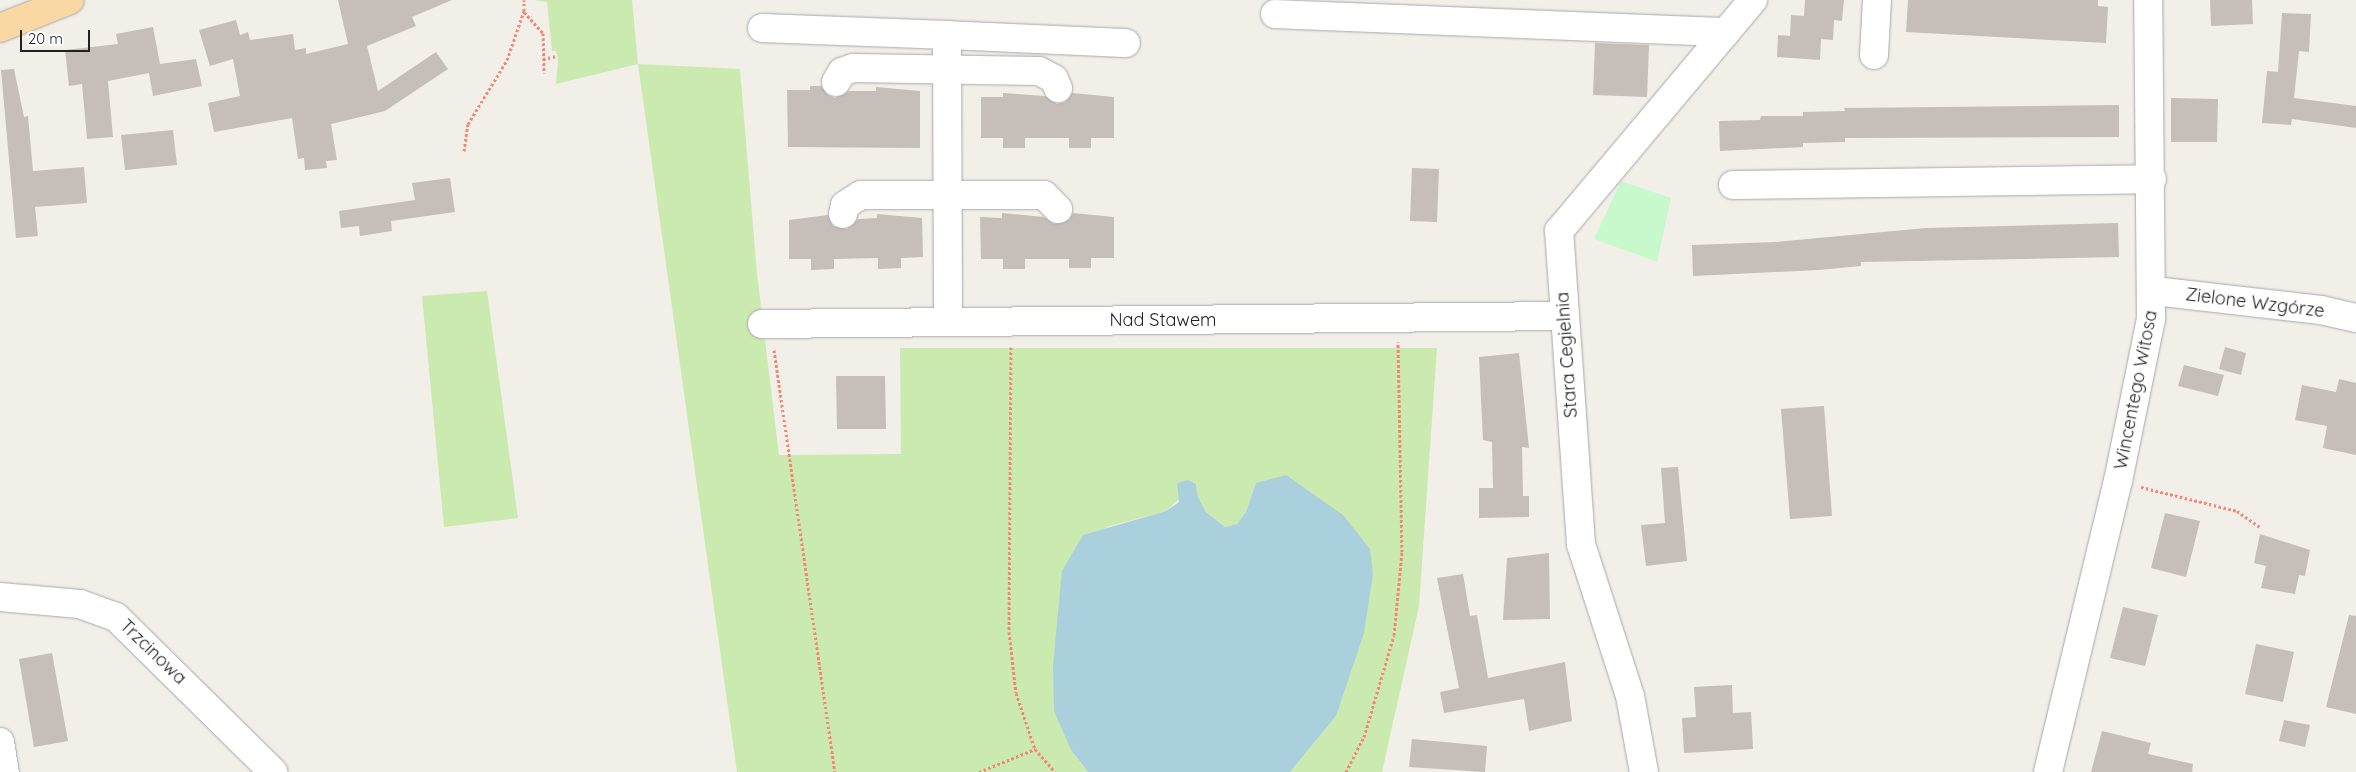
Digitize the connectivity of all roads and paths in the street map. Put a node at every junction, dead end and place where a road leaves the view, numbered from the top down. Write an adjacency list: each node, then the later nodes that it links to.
1 (70, 0): 8 (main road)
2 (524, 0): 6 (path)
3 (1753, 0): 10 (street, Stara Cegielnia)
4 (1877, 0): 13 (street)
5 (2148, 0): 21 (street, Wincentego Witosa)
6 (524, 11): 15 (path); 20 (path)
7 (1275, 14): 10 (street)
8 (0, 28)
9 (762, 28): 11 (street)
10 (1726, 32): 27 (street, Stara Cegielnia)
11 (947, 35): 12 (street); 16 (street)
12 (1126, 43)
13 (1874, 55)
14 (557, 56): 15 (path)
15 (543, 59): 17 (path)
16 (947, 68): 18 (street); 19 (street); 23 (street)
17 (544, 73)
18 (836, 82)
19 (1058, 88)
20 (464, 151)
21 (2152, 179): 22 (street); 26 (street, Wincentego Witosa)
22 (1732, 185)
23 (948, 196): 24 (street); 25 (street); 31 (street)
24 (1058, 209)
25 (843, 214)
26 (2154, 291): 29 (street, Zielone Wzgórze); 33 (street, Wincentego Witosa)
27 (1565, 316): 28 (street, Nad Stawem); 44 (street, Stara Cegielnia)
28 (1397, 318): 30 (street, Nad Stawem); 43 (path)
29 (2356, 318)
30 (1012, 321): 31 (street, Nad Stawem); 37 (path)
31 (948, 322): 32 (street, Nad Stawem)
32 (766, 324): 40 (path)
33 (2118, 481): 34 (path); 45 (street, Wincentego Witosa)
34 (2260, 527)
35 (0, 597): 39 (street, Trzcinowa)
36 (0, 742): 38 (street)
37 (1035, 749): 41 (path); 42 (path)
38 (5, 772)
39 (273, 772)
40 (835, 772)
41 (979, 772)
42 (1055, 772)
43 (1346, 772)
44 (1644, 772)
45 (2048, 772)

